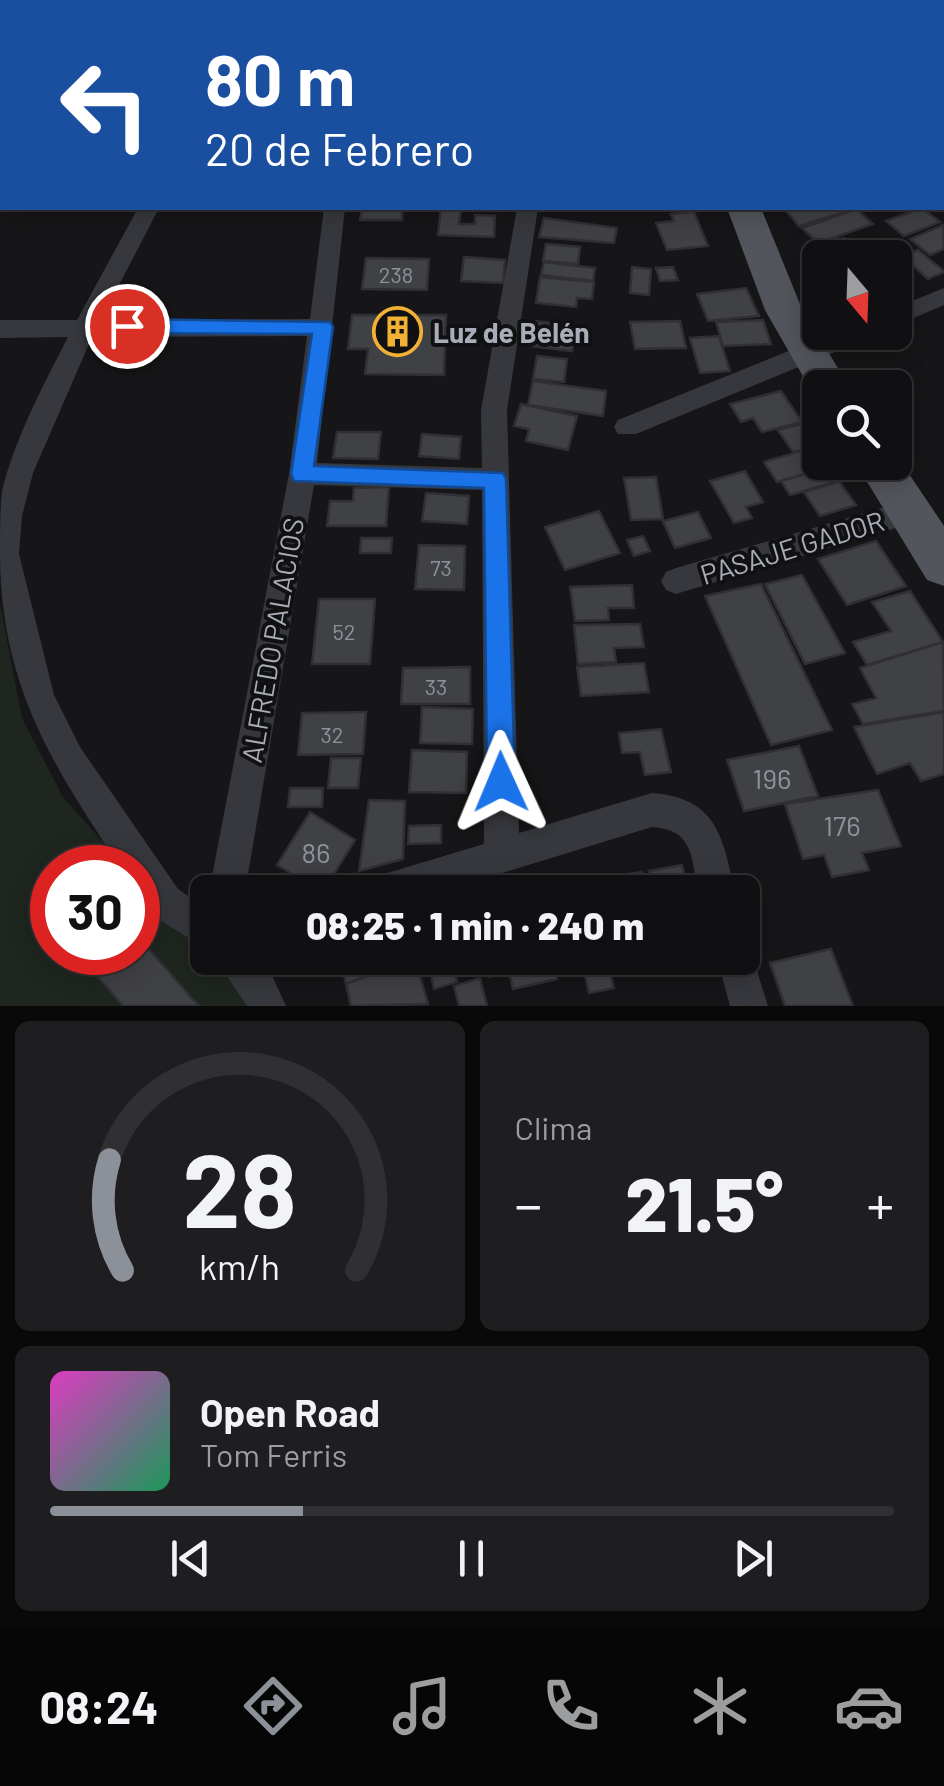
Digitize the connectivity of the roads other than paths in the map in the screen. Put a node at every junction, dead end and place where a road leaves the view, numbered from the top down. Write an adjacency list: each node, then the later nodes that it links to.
1 (147, 210): 7 (street)
2 (335, 210): 8 (street, ALFREDO PALACIOS)
3 (528, 210): 15 (street)
4 (745, 210): 11 (main road)
5 (944, 296): 6 (street)
6 (912, 310)
7 (88, 326): 8 (street); 9 (street); 24 (street)
8 (323, 327): 14 (street, ALFREDO PALACIOS)
9 (0, 330)
10 (818, 350): 11 (street)
11 (809, 354): 12 (main road); 13 (street)
12 (819, 370)
13 (627, 427)
14 (302, 474): 15 (street); 21 (street, ALFREDO PALACIOS)
15 (495, 479): 20 (street)
16 (889, 480): 17 (main road)
17 (909, 512): 18 (main road); 19 (street, PASAJE GADOR)
18 (944, 565)
19 (676, 582)
20 (502, 857): 22 (street); 23 (street)
21 (230, 875)
22 (441, 875)
23 (712, 875)
24 (190, 919)
25 (251, 975): 27 (street)
26 (741, 975): 28 (street)
27 (267, 1006)
28 (749, 1006)

